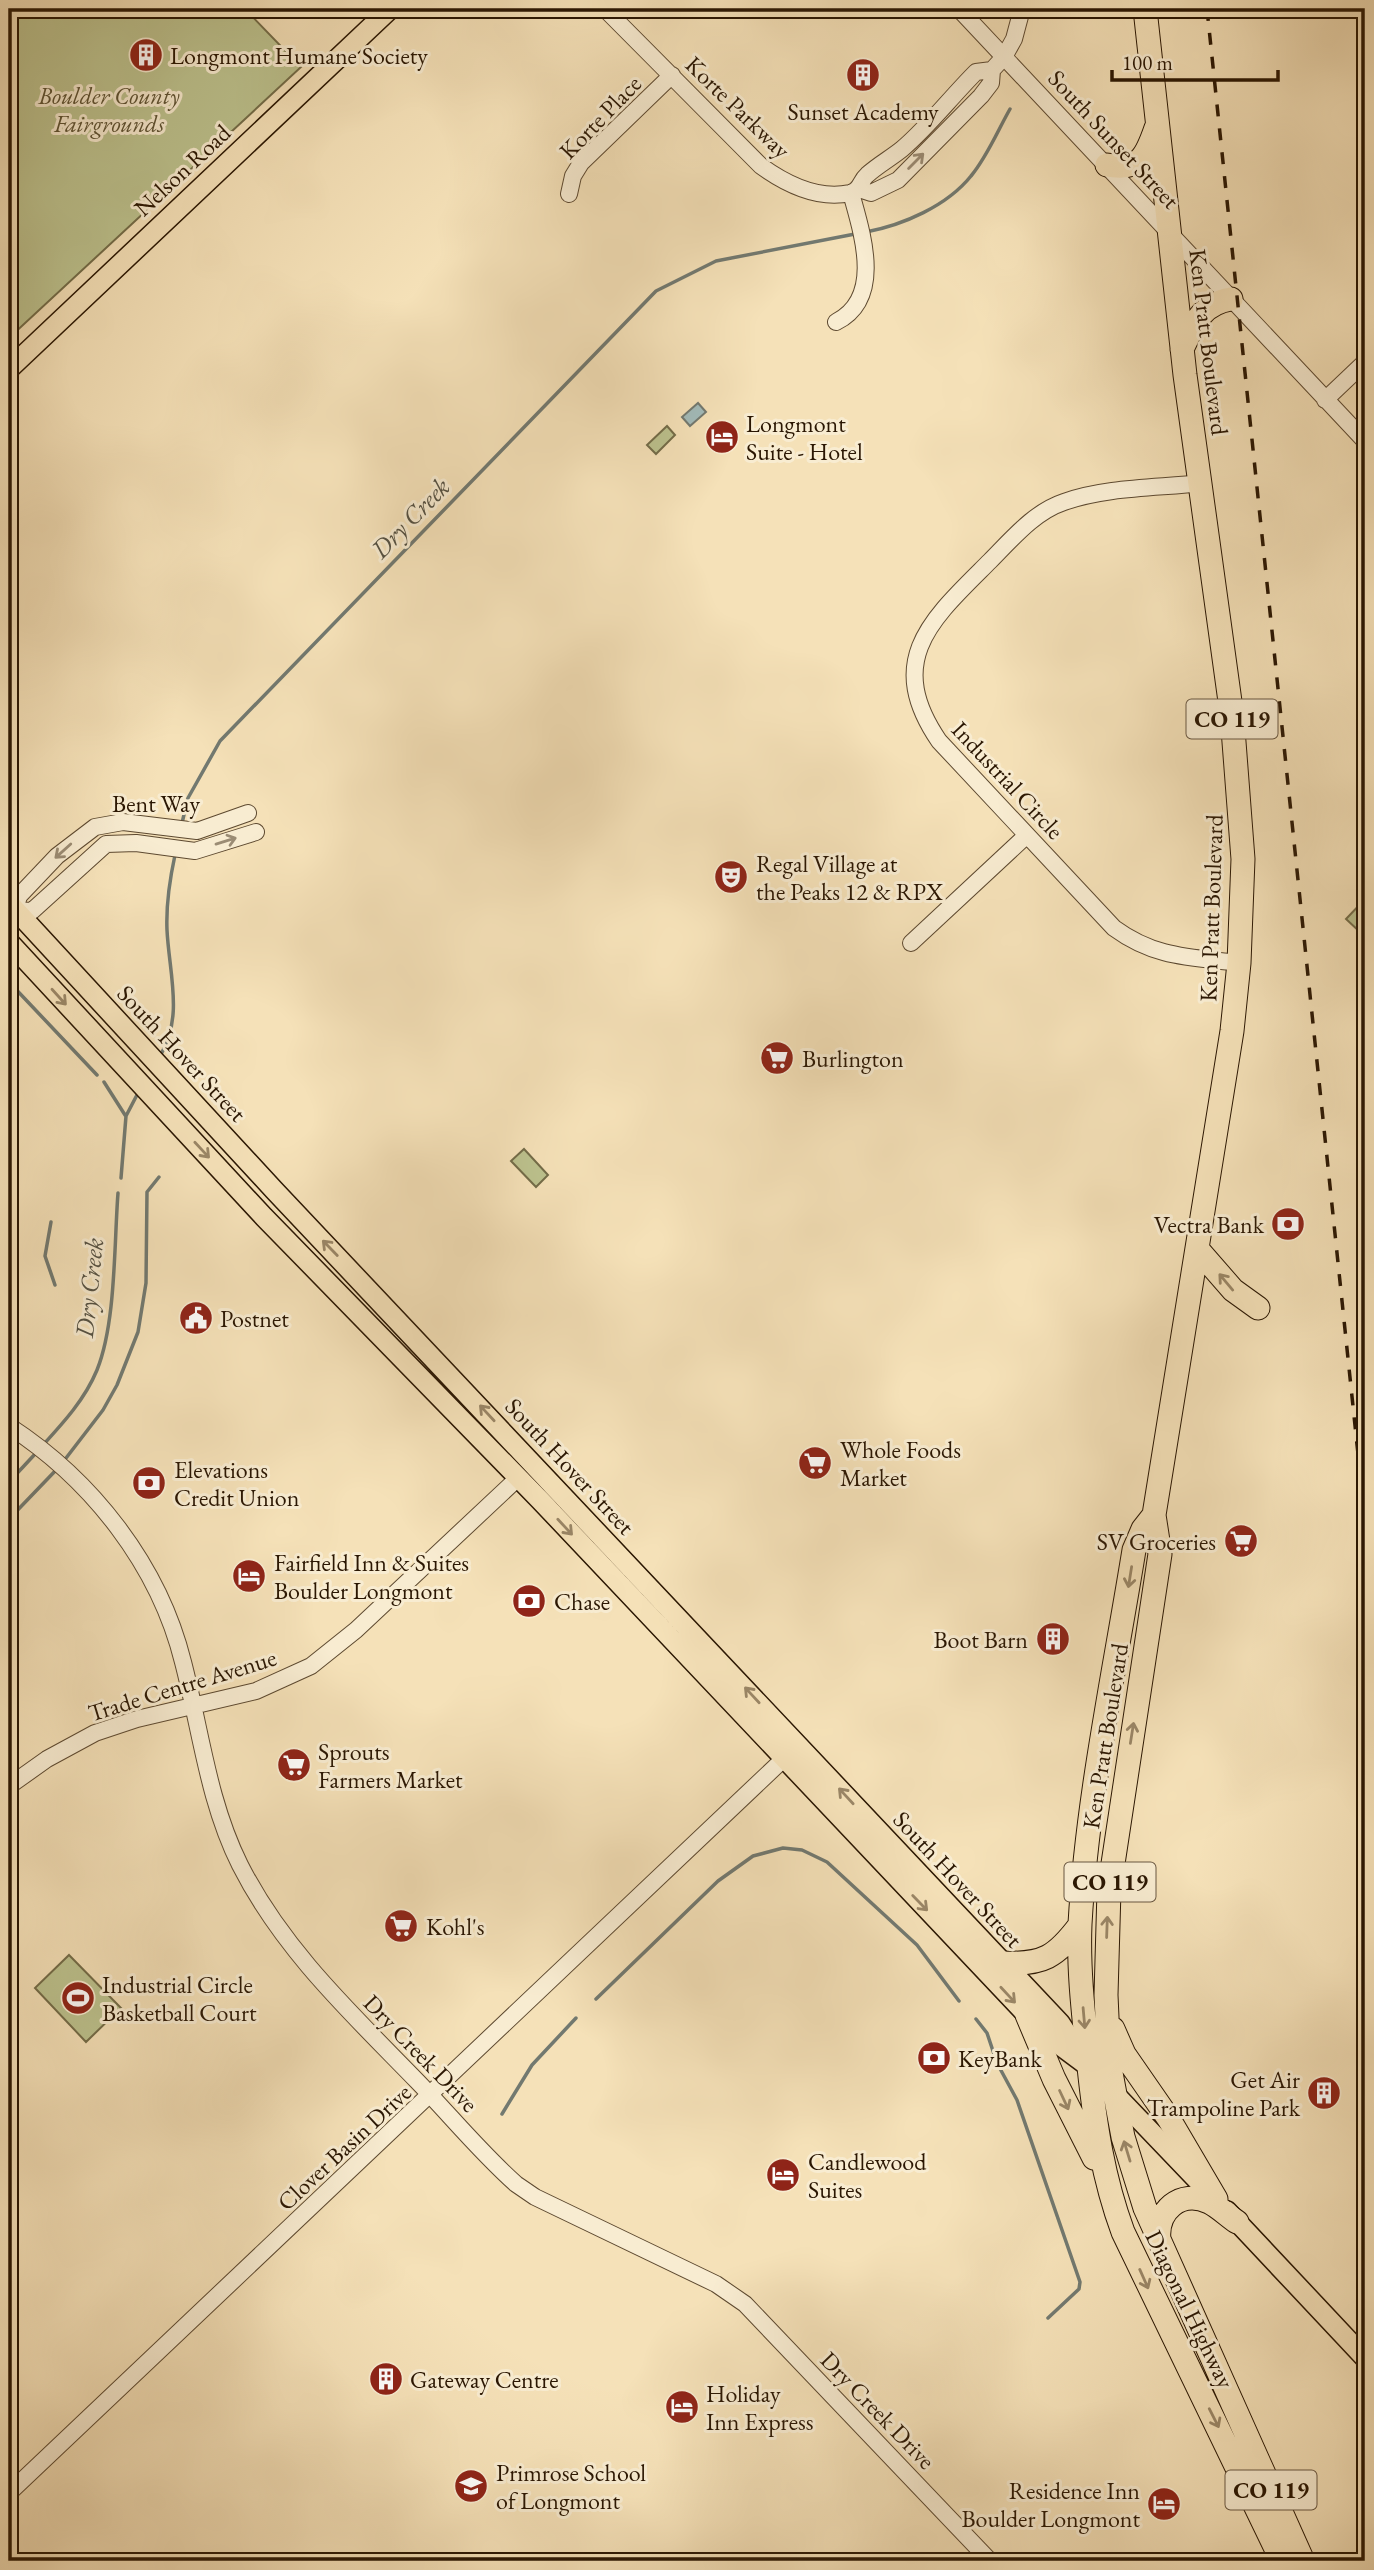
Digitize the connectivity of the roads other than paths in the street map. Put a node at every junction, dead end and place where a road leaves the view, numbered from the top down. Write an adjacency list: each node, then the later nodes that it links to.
1 (390, 9): 19 (main road, Nelson Road)
2 (605, 9): 7 (street, Korte Parkway)
3 (959, 9): 6 (street, South Sunset Street)
4 (1022, 9): 6 (street)
5 (1145, 9): 8 (highway, Ken Pratt Boulevard / CO 119)
6 (1004, 57): 9 (street, South Sunset Street); 10 (street)
7 (673, 75): 10 (street, Korte Parkway); 11 (street, Korte Place)
8 (1158, 122): 9 (highway); 12 (highway, Ken Pratt Boulevard / CO 119)
9 (1107, 165): 12 (street, South Sunset Street)
10 (855, 191): 15 (street)
11 (569, 194)
12 (1168, 230): 13 (street, South Sunset Street); 16 (highway, Ken Pratt Boulevard / CO 119)
13 (1231, 299): 16 (highway); 18 (street, South Sunset Street)
14 (1250, 318): 18 (street, South Sunset Street)
15 (836, 322)
16 (1182, 349): 22 (highway, Ken Pratt Boulevard / CO 119)
17 (1365, 362): 20 (street)
18 (1292, 364): 20 (street, South Sunset Street)
19 (9, 369)
20 (1325, 400): 21 (street, South Sunset Street)
21 (1365, 441)
22 (1202, 483): 25 (street, Industrial Circle); 29 (highway, Ken Pratt Boulevard / CO 119)
23 (248, 813): 26 (street, Bent Way, one-way to 26)
24 (256, 831): 26 (street, Bent Way, one-way to 24)
25 (1027, 835): 28 (street); 29 (street, Industrial Circle)
26 (11, 909): 33 (main road, South Hover Street, one-way to 26)
27 (9, 942): 34 (main road, South Hover Street, one-way to 34)
28 (911, 943)
29 (1240, 962): 30 (highway, Ken Pratt Boulevard / CO 119)
30 (1199, 1251): 31 (highway, one-way to 30); 35 (highway, Ken Pratt Boulevard / CO 119)
31 (1258, 1308)
32 (9, 1426): 36 (street, Dry Creek Drive)
33 (533, 1463): 34 (main road); 37 (main road, South Hover Street, one-way to 33)
34 (518, 1478): 36 (street, Trade Centre Avenue); 38 (main road, South Hover Street, one-way to 38)
35 (1154, 1515): 40 (highway, Ken Pratt Boulevard / CO 119, one-way to 40); 42 (highway, Ken Pratt Boulevard / CO 119, one-way to 35)
36 (193, 1706): 39 (street, Trade Centre Avenue); 46 (street, Dry Creek Drive)
37 (799, 1745): 38 (street, Clover Basin Drive); 41 (main road, South Hover Street, one-way to 37)
38 (784, 1759): 43 (main road, South Hover Street, one-way to 43); 46 (street, Clover Basin Drive)
39 (9, 1786)
40 (1080, 1925): 41 (highway); 44 (highway, Ken Pratt Boulevard / CO 119, one-way to 44)
41 (1003, 1963): 44 (main road, South Hover Street)
42 (1105, 1995): 45 (highway, Ken Pratt Boulevard / CO 119); 48 (highway)
43 (1027, 2015): 44 (main road, South Hover Street); 47 (highway, one-way to 47)
44 (1089, 2067): 45 (main road, South Hover Street); 47 (highway, Diagonal Highway / CO 119)
45 (1114, 2093): 48 (main road, South Hover Street); 50 (highway, Diagonal Highway / CO 119, one-way to 45)
46 (431, 2096): 52 (street, Clover Basin Drive); 53 (street, Dry Creek Drive)
47 (1105, 2180): 54 (highway, Diagonal Highway / CO 119, one-way to 54)
48 (1216, 2200): 49 (main road, South Hover Street)
49 (1237, 2222): 50 (highway); 51 (main road, South Hover Street)
50 (1159, 2243): 55 (highway, Diagonal Highway / CO 119)
51 (1365, 2358)
52 (9, 2493)
53 (990, 2561)
54 (1282, 2561)
55 (1303, 2561)

